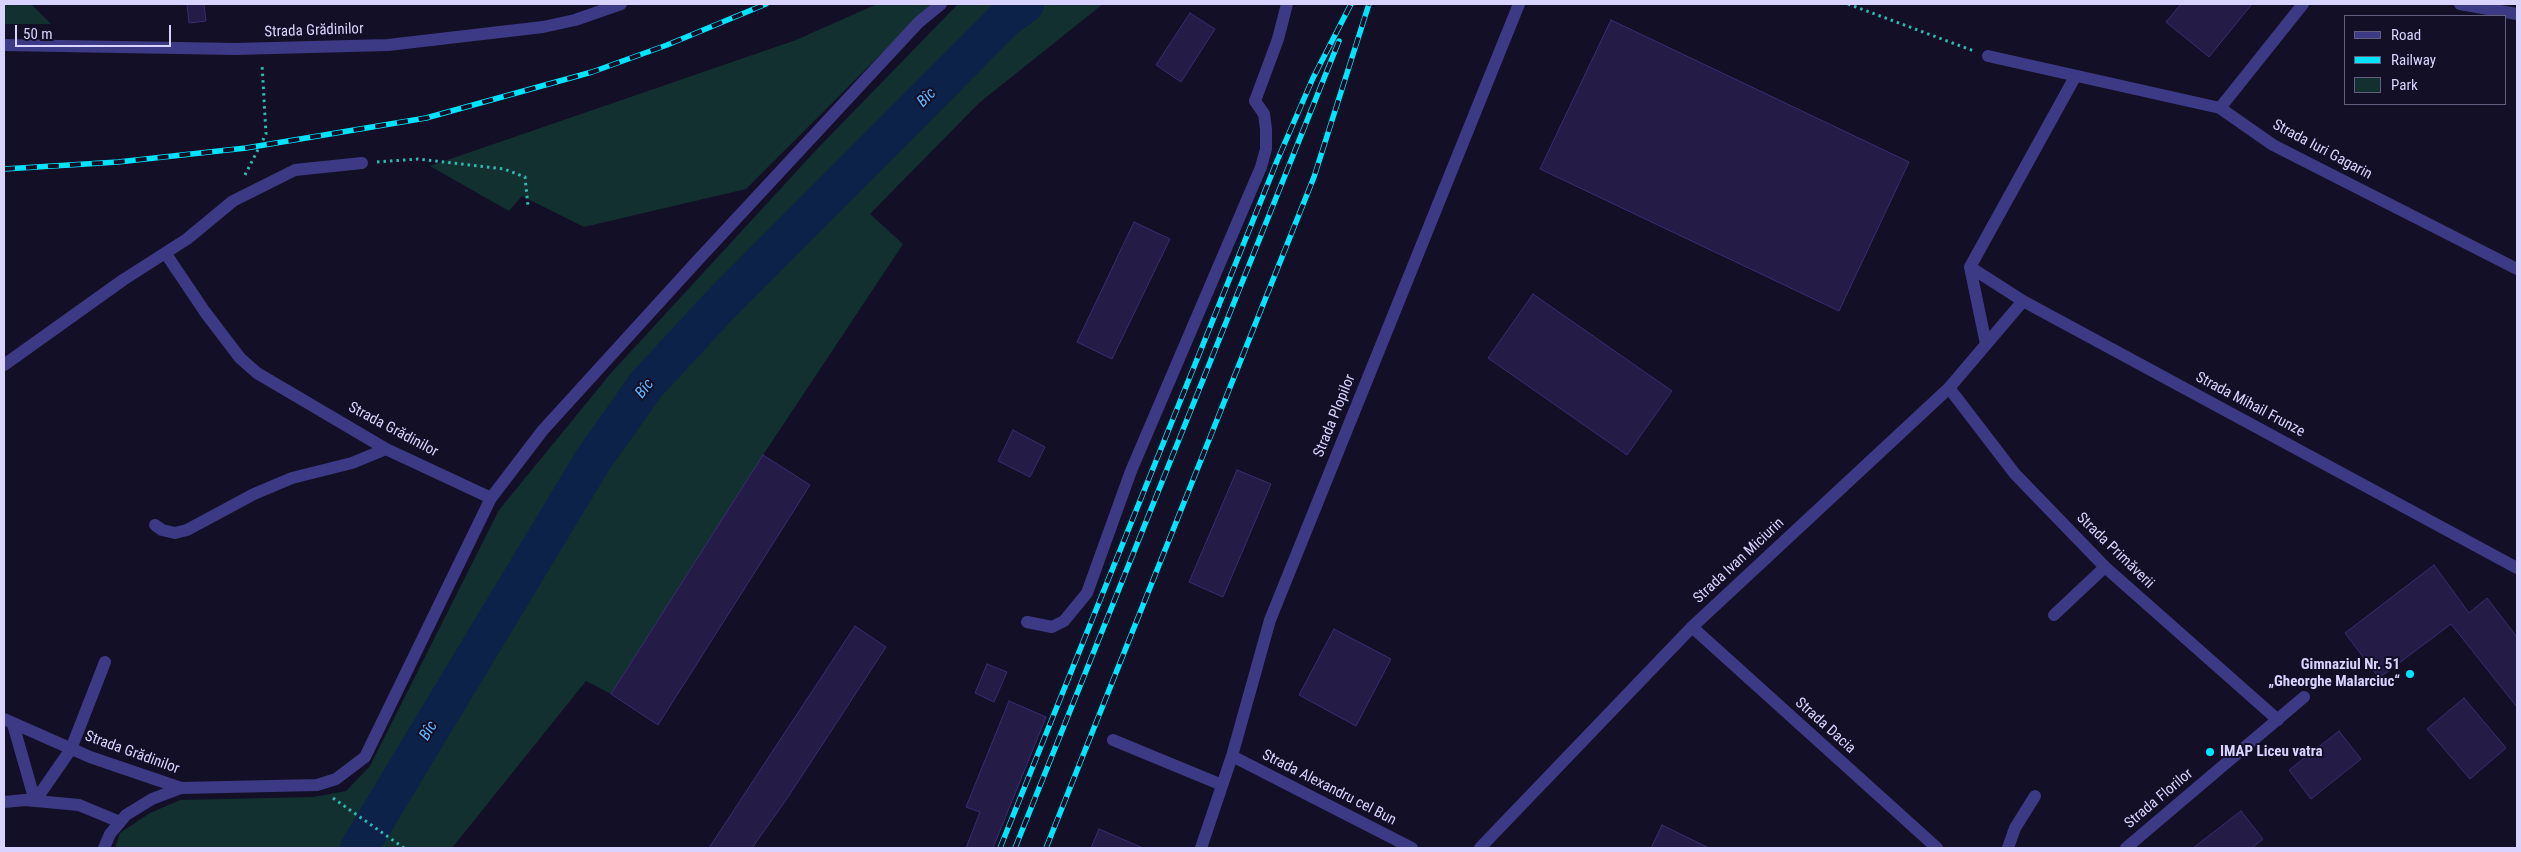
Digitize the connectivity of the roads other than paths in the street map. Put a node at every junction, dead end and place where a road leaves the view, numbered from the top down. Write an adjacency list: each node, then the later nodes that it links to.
1 (621, 4): 8 (street, Strada Grădinilor)
2 (941, 4): 21 (street)
3 (1287, 4): 26 (street)
4 (2303, 4): 11 (street)
5 (2460, 4): 7 (street)
6 (1516, 5): 34 (street, Strada Plopilor)
7 (2517, 14)
8 (4, 45)
9 (1988, 56): 10 (street, Strada Iuri Gagarin)
10 (2075, 76): 11 (street, Strada Iuri Gagarin); 14 (street)
11 (2220, 108): 15 (street, Strada Iuri Gagarin)
12 (362, 162): 13 (street)
13 (166, 254): 18 (street); 20 (street, Strada Grădinilor)
14 (1970, 267): 16 (street, Strada Mihail Frunze); 17 (street)
15 (2517, 269)
16 (2022, 301): 17 (street, Strada Ivan Miciurin); 24 (street, Strada Mihail Frunze)
17 (1986, 344): 19 (street, Strada Ivan Miciurin)
18 (4, 365)
19 (1948, 388): 23 (street, Strada Primăverii); 27 (street, Strada Ivan Miciurin)
20 (386, 448): 21 (street, Strada Grădinilor); 22 (street)
21 (490, 498): 36 (street)
22 (155, 525)
23 (2105, 567): 25 (street); 30 (street, Strada Primăverii)
24 (2517, 568)
25 (2054, 615)
26 (1027, 622)
27 (1692, 627): 44 (street, Strada Ivan Miciurin); 45 (street, Strada Dacia)
28 (105, 662): 33 (street, Strada Grădinilor)
29 (2304, 697): 30 (street, Strada Florilor)
30 (2278, 720): 47 (street, Strada Florilor)
31 (8, 722): 33 (street, Strada Grădinilor); 38 (street)
32 (1113, 740): 35 (street)
33 (71, 749): 36 (street, Strada Grădinilor); 38 (street)
34 (1232, 756): 35 (street, Strada Plopilor); 43 (street, Strada Alexandru cel Bun)
35 (1222, 786): 42 (street, Strada Plopilor)
36 (181, 788): 40 (street)
37 (2035, 796): 46 (street)
38 (35, 801): 39 (street); 40 (street)
39 (4, 802)
40 (120, 822): 41 (street)
41 (104, 848)
42 (1201, 848)
43 (1412, 848)
44 (1480, 848)
45 (1937, 848)
46 (2008, 848)
47 (2126, 848)

